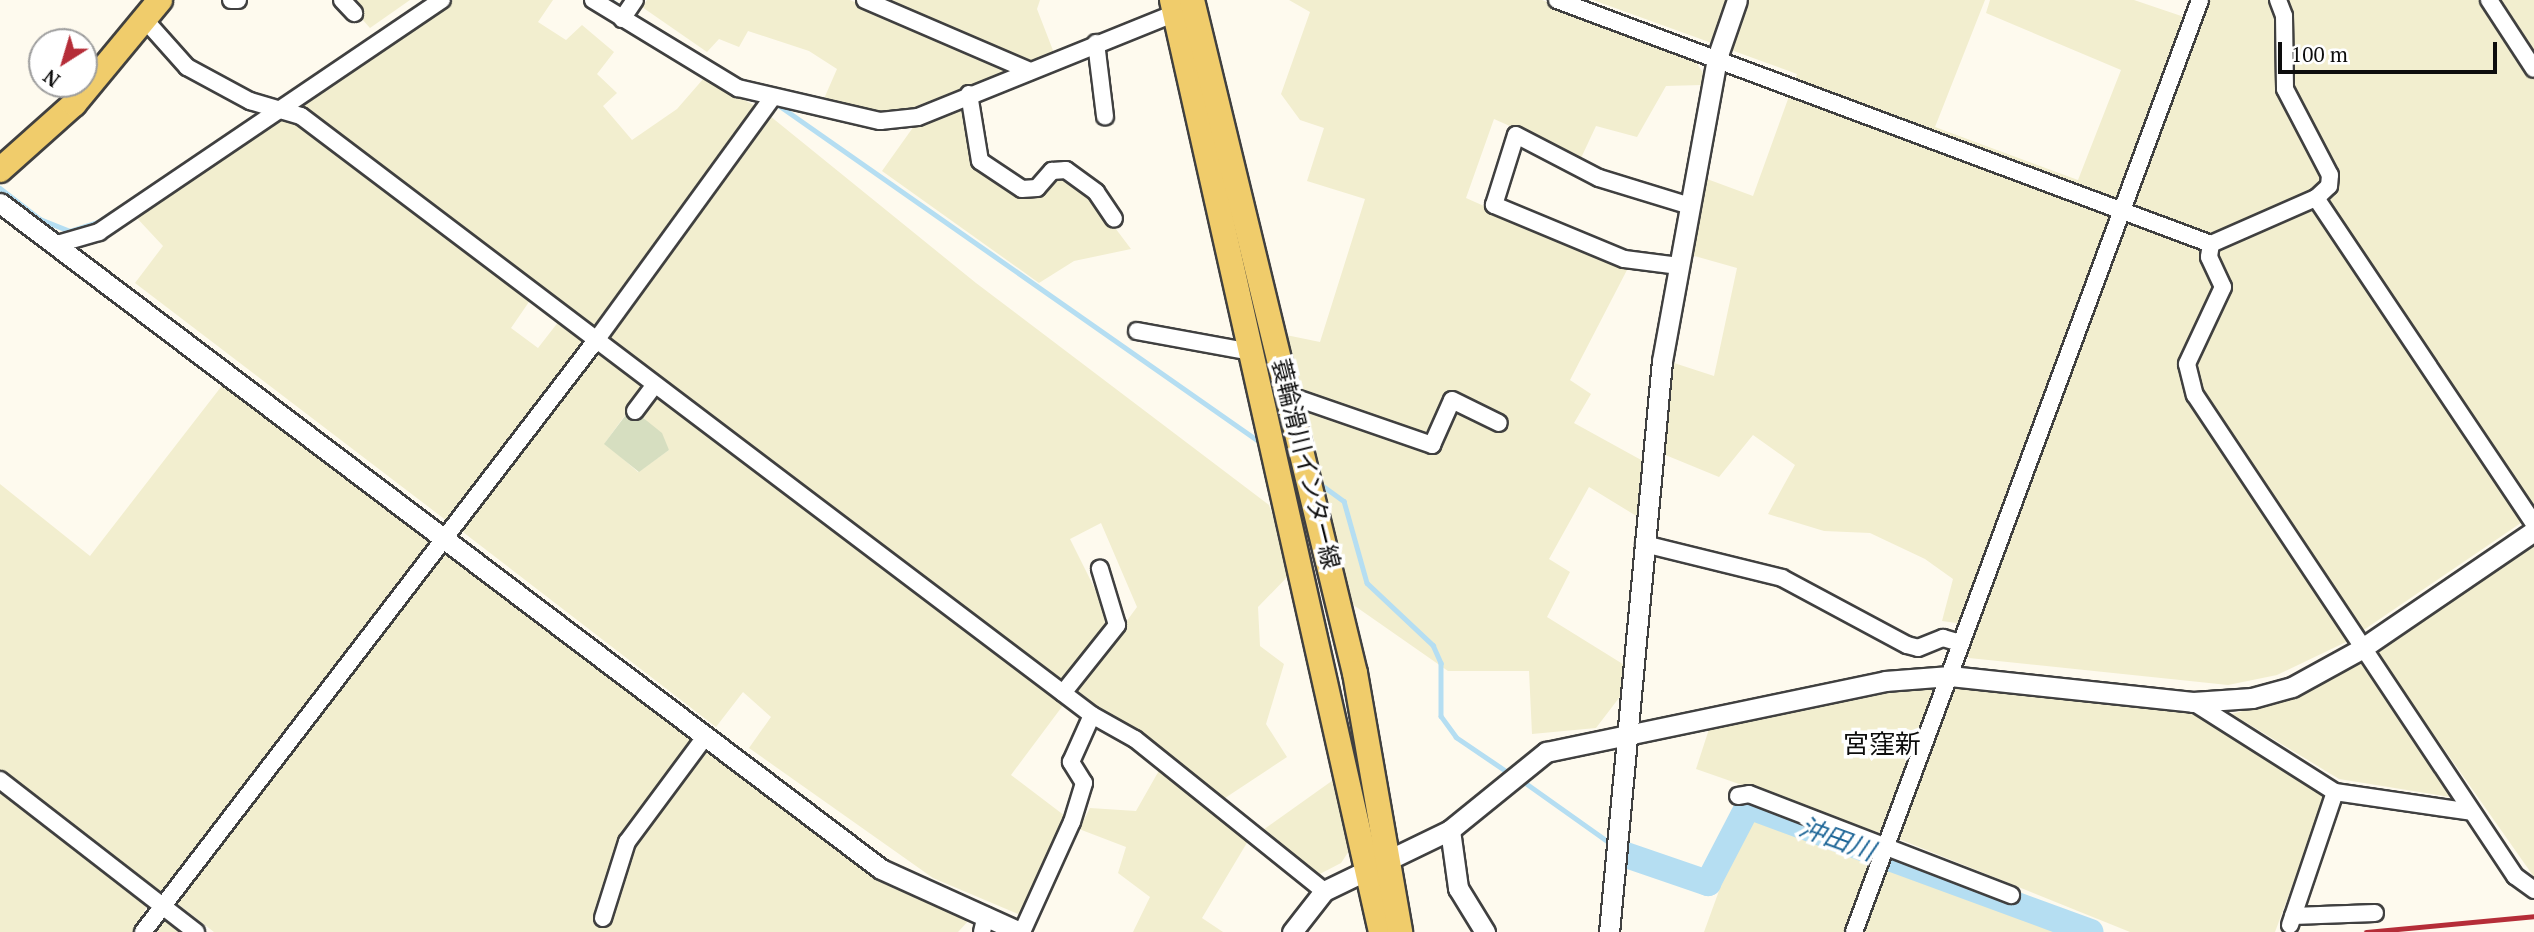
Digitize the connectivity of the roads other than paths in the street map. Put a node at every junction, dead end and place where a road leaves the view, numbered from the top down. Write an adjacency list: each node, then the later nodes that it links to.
1 (160, 0): 17 (main road)
2 (231, 0): 3 (street)
3 (238, 0)
4 (342, 0): 15 (street)
5 (442, 0): 24 (street)
6 (593, 0): 16 (street)
7 (635, 0): 16 (street)
8 (864, 0): 21 (street)
9 (1557, 0): 19 (street)
10 (1737, 0): 19 (street)
11 (2200, 0): 30 (street)
12 (2278, 0): 27 (street)
13 (2489, 0): 20 (street)
14 (1180, 4): 18 (street); 37 (main road, 蓑輪滑川インター線); 40 (main road, 蓑輪滑川インター線)
15 (354, 13)
16 (622, 19): 23 (street)
17 (146, 21): 24 (street); 26 (main road)
18 (1096, 43): 21 (street); 25 (street)
19 (1717, 58): 29 (street); 30 (street)
20 (2534, 69)
21 (1030, 71): 22 (street)
22 (969, 94): 23 (street); 31 (street)
23 (772, 98): 36 (street)
24 (283, 110): 33 (street); 36 (street)
25 (1105, 116)
26 (0, 170)
27 (2316, 198): 32 (street); 43 (street)
28 (0, 203): 33 (street)
29 (1690, 206): 34 (street); 34 (street)
30 (2121, 211): 32 (street); 48 (street)
31 (1114, 219)
32 (2211, 244): 49 (street)
33 (54, 245): 45 (street)
34 (1679, 266): 46 (street)
35 (1137, 331): 37 (street)
36 (597, 339): 38 (street); 45 (street)
37 (1251, 352): 39 (main road, 蓑輪滑川インター線)
38 (654, 386): 41 (street); 51 (street)
39 (1262, 393): 40 (street); 62 (main road, 蓑輪滑川インター線)
40 (1289, 393): 42 (street); 62 (main road, 蓑輪滑川インター線)
41 (635, 411)
42 (1499, 424)
43 (2534, 524)
44 (2534, 531): 49 (street)
45 (440, 537): 55 (street); 66 (street)
46 (1644, 544): 48 (street); 54 (street)
47 (1100, 569): 51 (street)
48 (1961, 643): 50 (street)
49 (2361, 649): 52 (street); 59 (street)
50 (1950, 676): 52 (street); 54 (street); 61 (street)
51 (1063, 693): 53 (street)
52 (2193, 702): 57 (street)
53 (1092, 715): 64 (street); 72 (street)
54 (1626, 733): 60 (street); 77 (street)
55 (705, 737): 68 (street); 69 (street)
56 (0, 780): 66 (street)
57 (2335, 792): 59 (street); 67 (street)
58 (1738, 796): 61 (street)
59 (2472, 812): 63 (street)
60 (1450, 830): 62 (street); 76 (street)
61 (1886, 846): 65 (street); 78 (street)
62 (1379, 864): 64 (street); 74 (main road, 蓑輪滑川インター線); 75 (main road, 蓑輪滑川インター線)
63 (2534, 890)
64 (1324, 891): 73 (street)
65 (2011, 895)
66 (162, 907): 70 (street); 71 (street)
67 (2375, 913)
68 (603, 918)
69 (984, 923): 72 (street)
70 (143, 932)
71 (196, 932)
72 (1021, 932)
73 (1292, 932)
74 (1381, 932)
75 (1400, 932)
76 (1485, 932)
77 (1609, 932)
78 (1854, 932)

